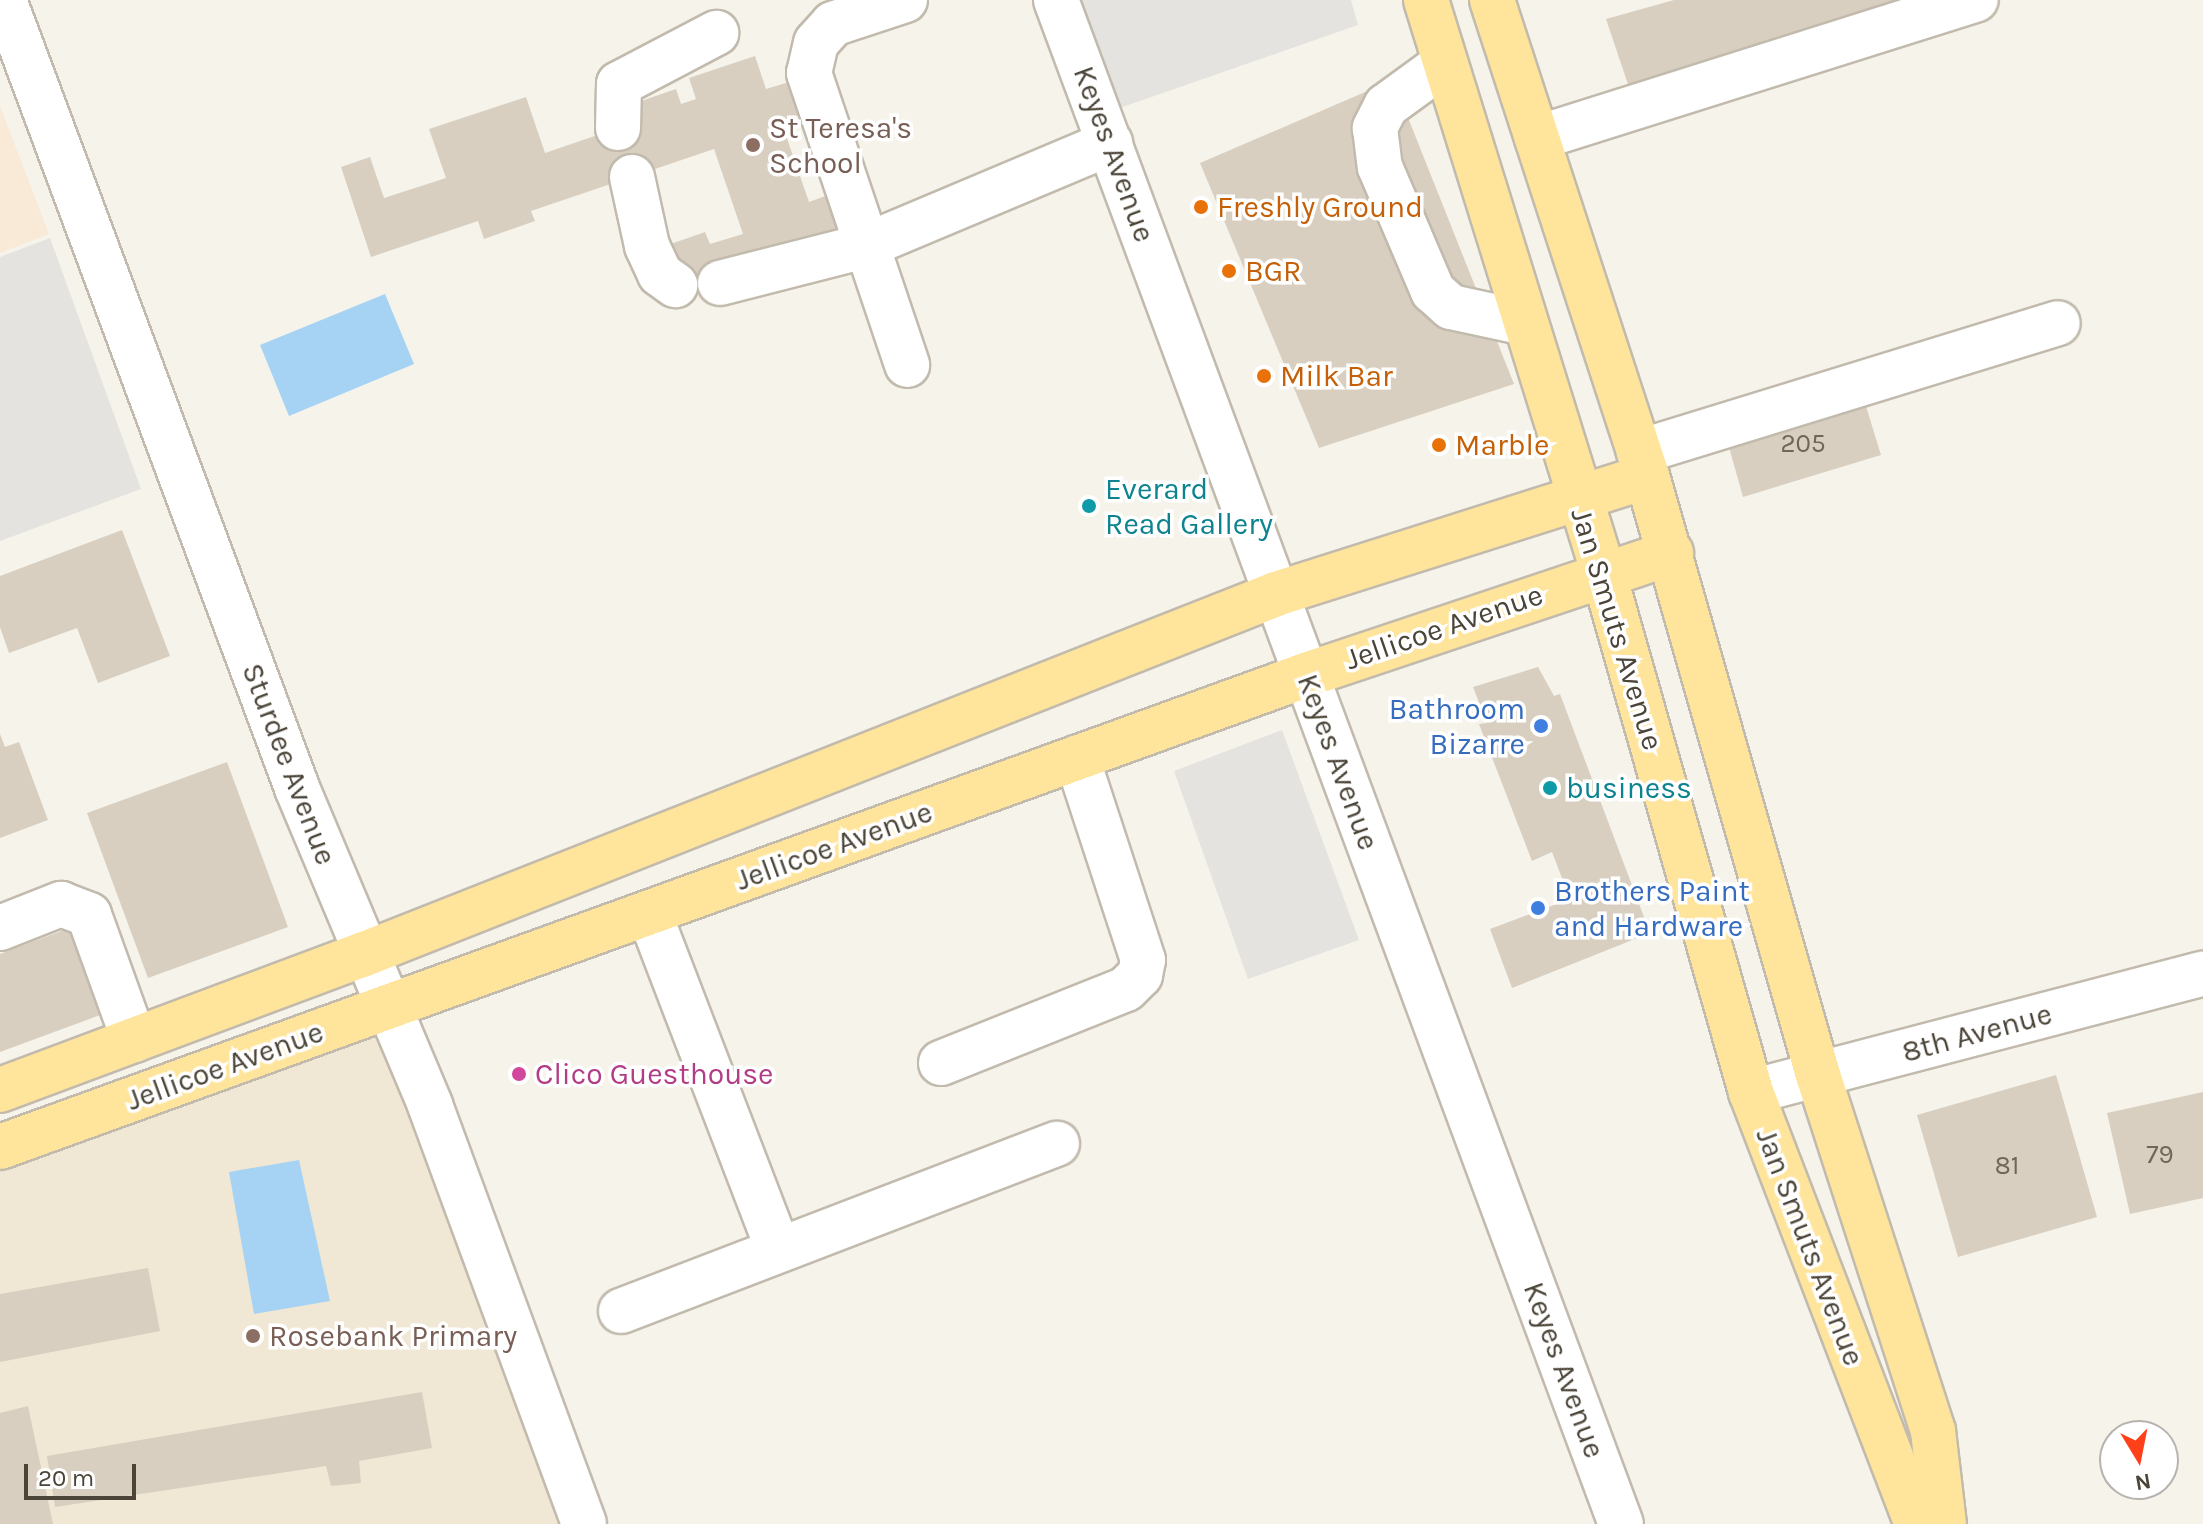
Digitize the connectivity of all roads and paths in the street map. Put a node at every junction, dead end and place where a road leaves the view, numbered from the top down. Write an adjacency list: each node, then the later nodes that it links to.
1 (905, 0): 13 (street)
2 (1056, 0): 11 (street, Keyes Avenue)
3 (1426, 0): 8 (main road, Jan Smuts Avenue)
4 (1492, 0): 10 (main road, Jan Smuts Avenue)
5 (1976, 0): 10 (street)
6 (3, 1): 28 (street, Sturdee Avenue)
7 (716, 33): 9 (street)
8 (1445, 63): 16 (main road, Jan Smuts Avenue); 16 (street)
9 (618, 128)
10 (1537, 138): 19 (main road, Jan Smuts Avenue)
11 (1110, 143): 13 (street); 23 (street, Keyes Avenue)
12 (632, 177): 15 (street)
13 (865, 246): 14 (street); 18 (street)
14 (720, 283)
15 (675, 285)
16 (1525, 323): 20 (main road, Jan Smuts Avenue)
17 (2058, 323): 19 (street)
18 (907, 365)
19 (1643, 464): 20 (main road, Jellicoe Avenue); 21 (main road, Jan Smuts Avenue)
20 (1577, 493): 22 (main road, Jan Smuts Avenue); 23 (main road, Jellicoe Avenue)
21 (1671, 553): 22 (main road, Jellicoe Avenue); 33 (main road, Jan Smuts Avenue)
22 (1603, 571): 24 (main road, Jellicoe Avenue); 35 (main road, Jan Smuts Avenue)
23 (1276, 594): 24 (street, Keyes Avenue); 28 (main road, Jellicoe Avenue)
24 (1306, 675): 25 (main road, Jellicoe Avenue); 41 (street, Keyes Avenue)
25 (1077, 758): 26 (main road, Jellicoe Avenue); 32 (street)
26 (649, 913): 30 (main road, Jellicoe Avenue); 38 (street)
27 (0, 928): 31 (street)
28 (362, 955): 30 (street, Sturdee Avenue); 31 (main road, Jellicoe Avenue)
29 (2203, 973): 33 (street, 8th Avenue)
30 (388, 1009): 37 (main road, Jellicoe Avenue); 40 (street, Sturdee Avenue)
31 (134, 1040): 34 (main road, Jellicoe Avenue)
32 (941, 1063)
33 (1818, 1075): 35 (street, 8th Avenue); 43 (main road, Jan Smuts Avenue)
34 (0, 1090)
35 (1751, 1092): 42 (main road, Jan Smuts Avenue)
36 (1057, 1144): 38 (street)
37 (0, 1147)
38 (778, 1249): 39 (street)
39 (621, 1311)
40 (584, 1524)
41 (1621, 1524)
42 (1917, 1524)
43 (1944, 1524)

